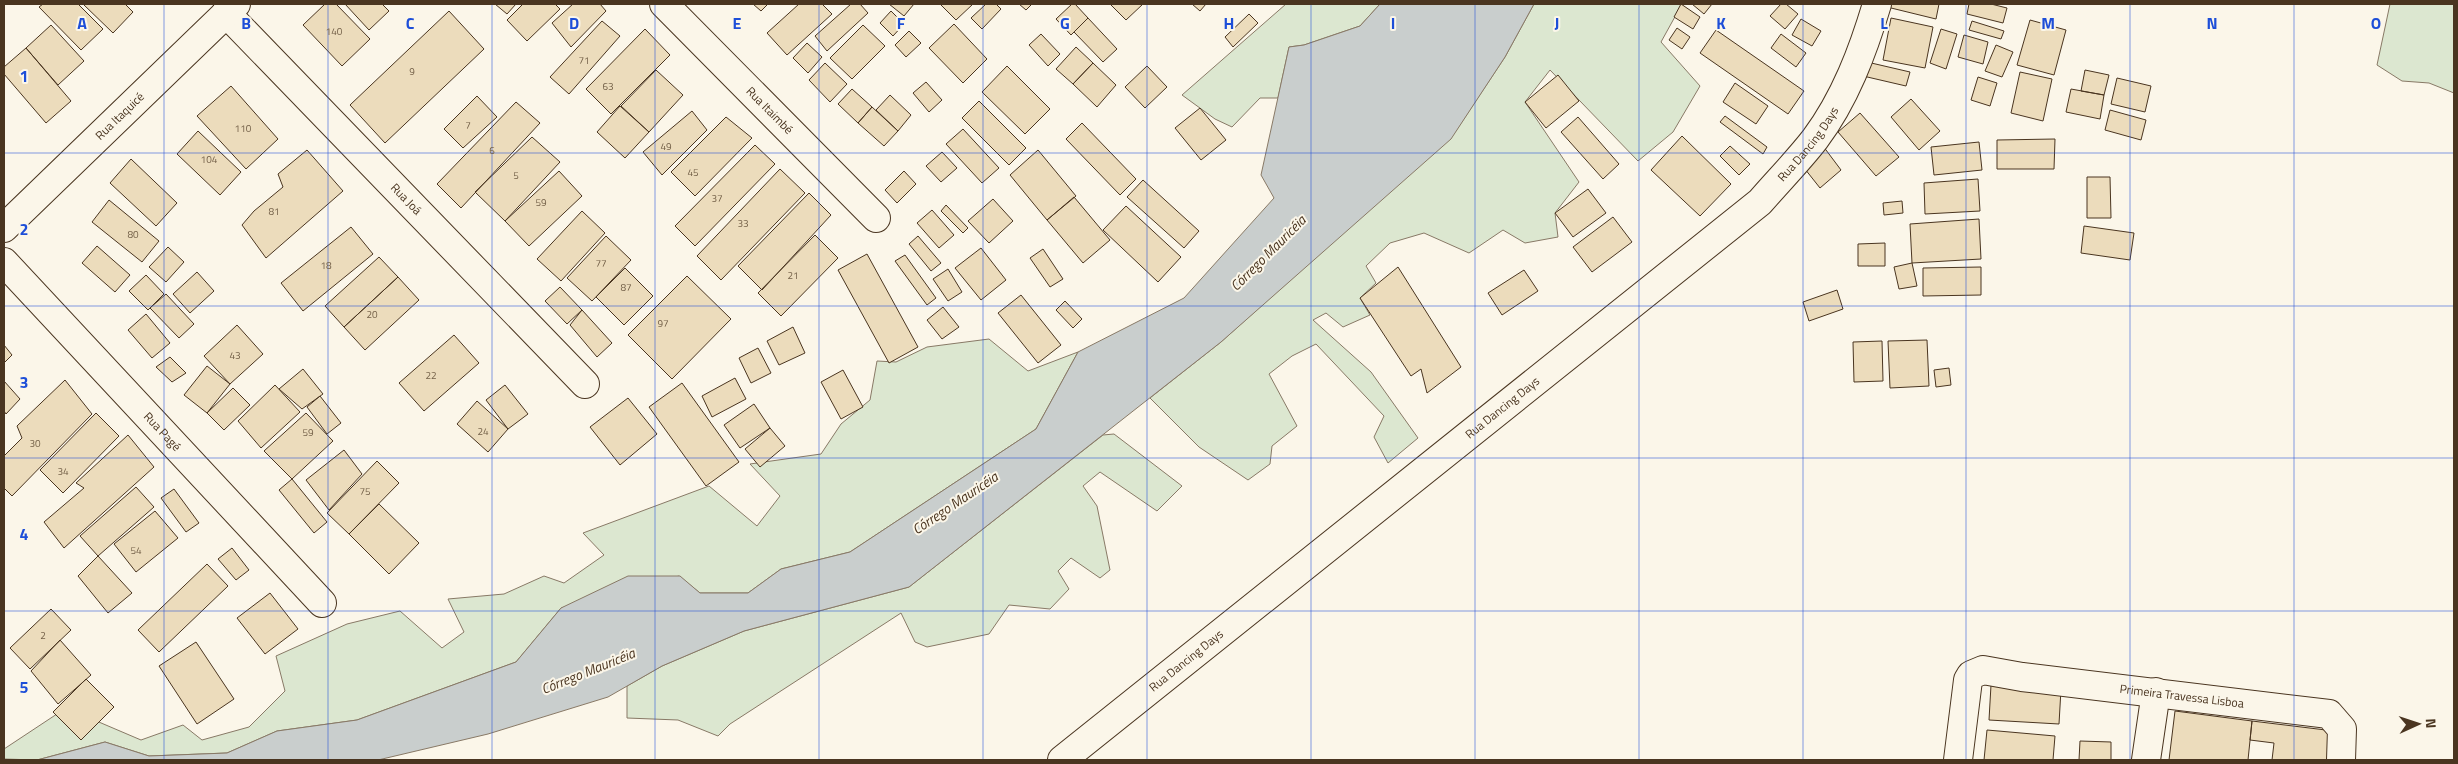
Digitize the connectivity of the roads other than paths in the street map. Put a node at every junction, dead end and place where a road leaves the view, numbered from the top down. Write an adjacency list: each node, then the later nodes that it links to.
1 (664, 4): 4 (street, Rua Itaimbé)
2 (1877, 4): 10 (street, Rua Dancing Days)
3 (231, 9): 5 (street, Rua Itaquicé); 7 (street, Rua Joá)
4 (876, 218)
5 (4, 228)
6 (4, 262): 8 (street, Rua Pagé)
7 (585, 384)
8 (322, 603)
9 (2156, 692): 11 (street, Primeira Travessa Lisboa); 12 (street); 13 (street, Primeira Travessa Lisboa)
10 (1062, 760)
11 (1958, 760)
12 (2146, 760)
13 (2341, 760)

